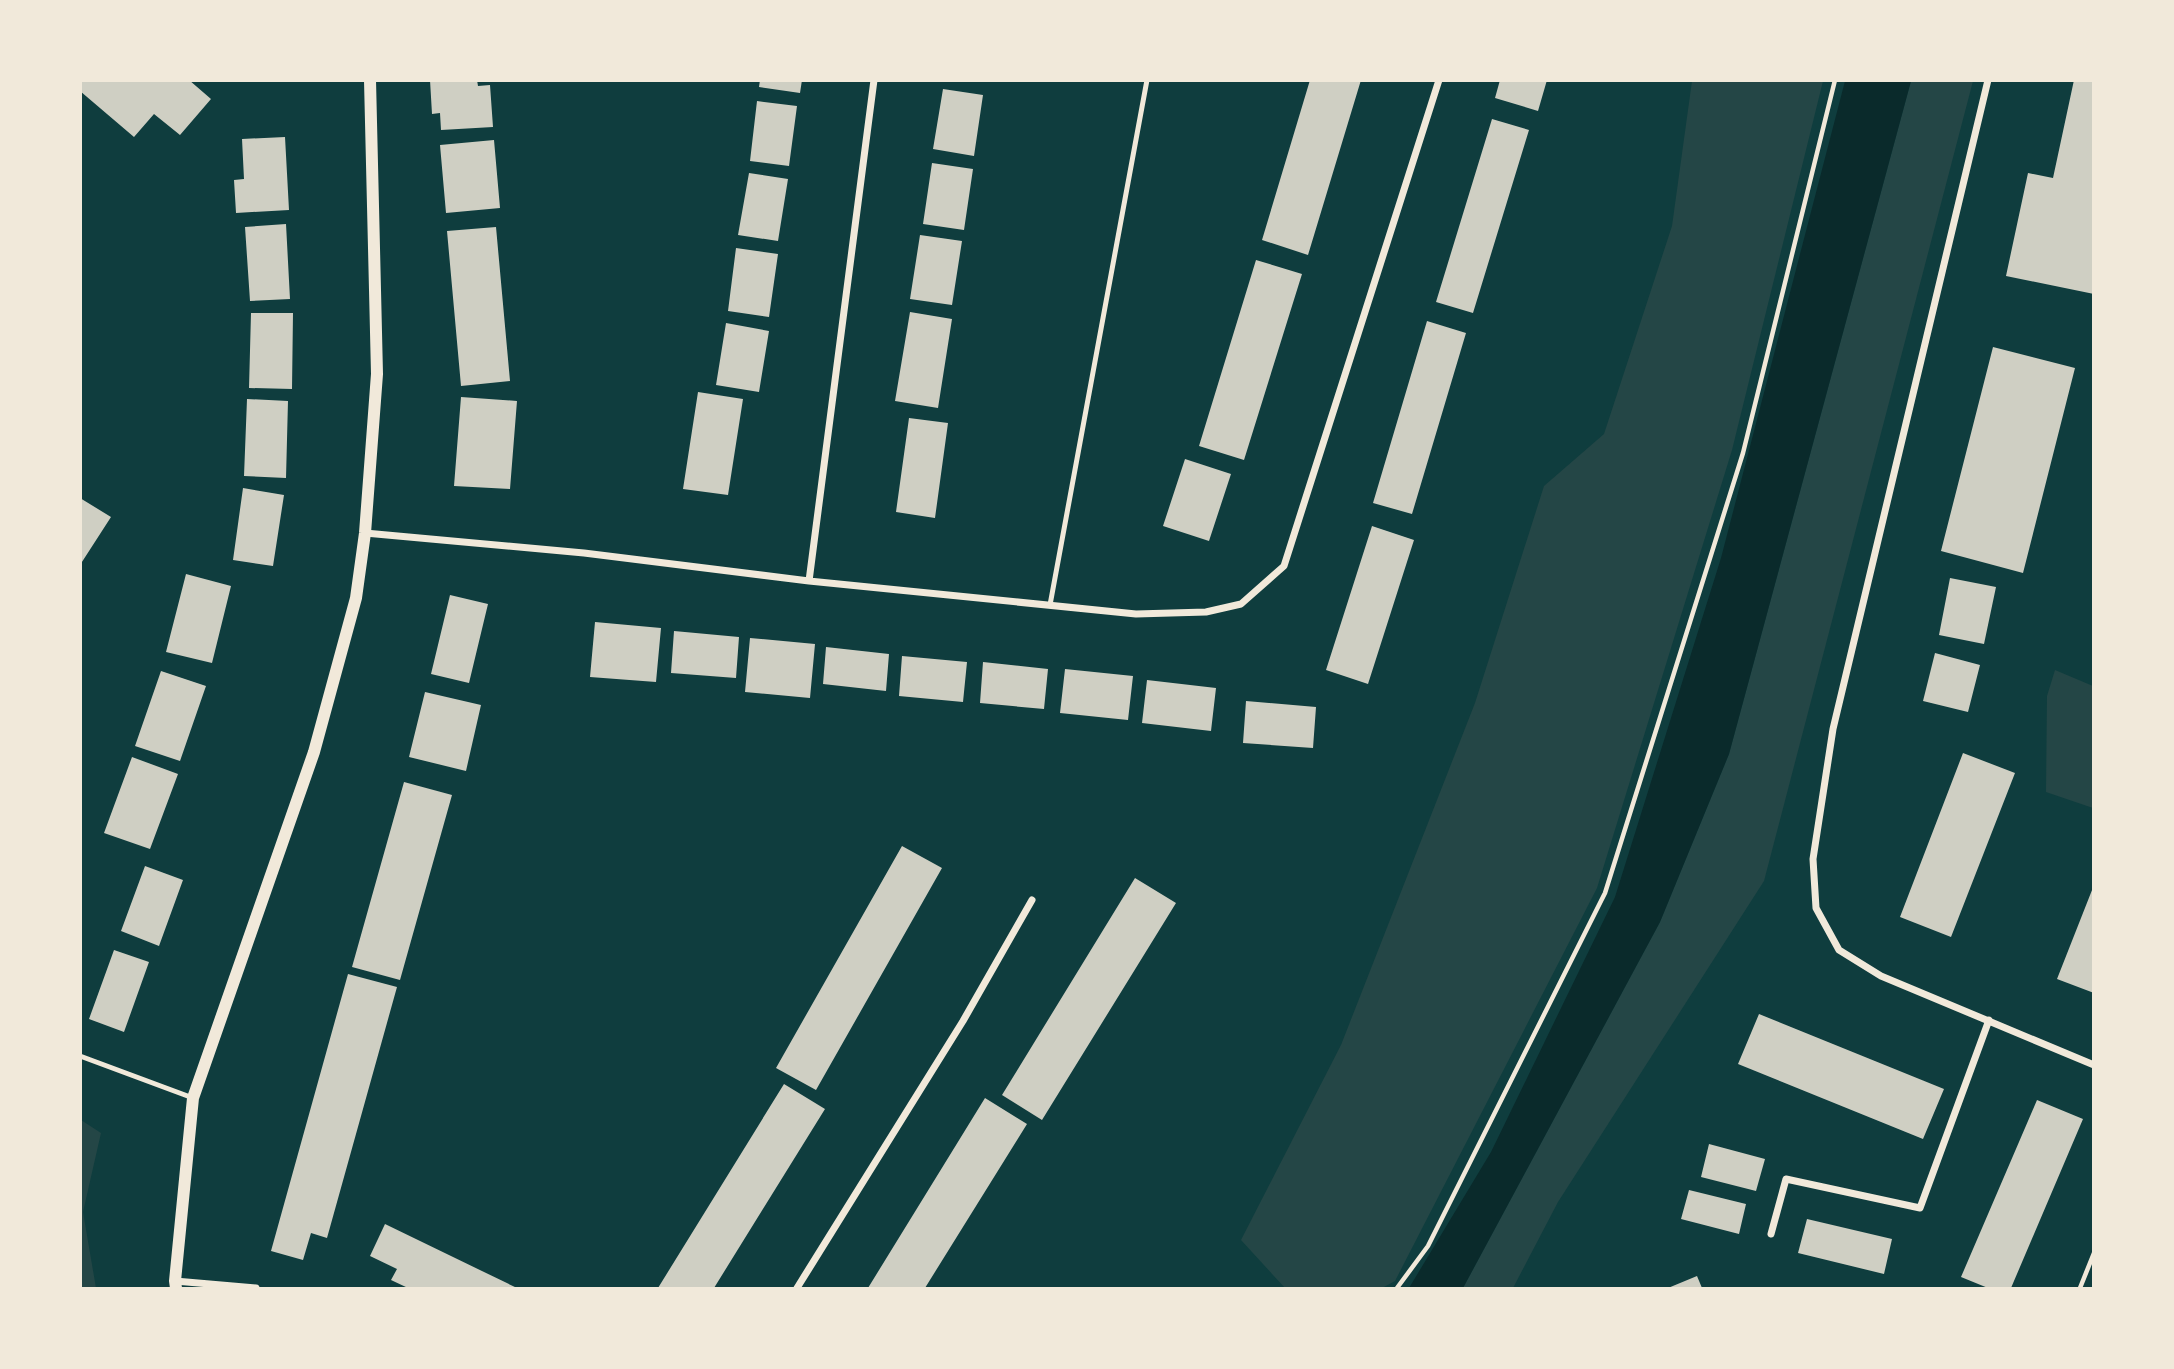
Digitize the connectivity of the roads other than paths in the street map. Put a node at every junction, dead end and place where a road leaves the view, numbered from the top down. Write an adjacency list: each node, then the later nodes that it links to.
1 (370, 80): 6 (street)
2 (874, 80): 7 (street)
3 (1147, 80): 8 (lane)
4 (1439, 80): 8 (street)
5 (1988, 80): 10 (street)
6 (365, 533): 7 (street); 13 (street)
7 (809, 581): 8 (street)
8 (1050, 605)
9 (1032, 900): 17 (street)
10 (1989, 1020): 12 (street); 14 (street)
11 (80, 1056): 13 (lane)
12 (2094, 1065)
13 (193, 1098): 15 (street)
14 (1770, 1234)
15 (176, 1285): 16 (street)
16 (257, 1289)
17 (797, 1289)

